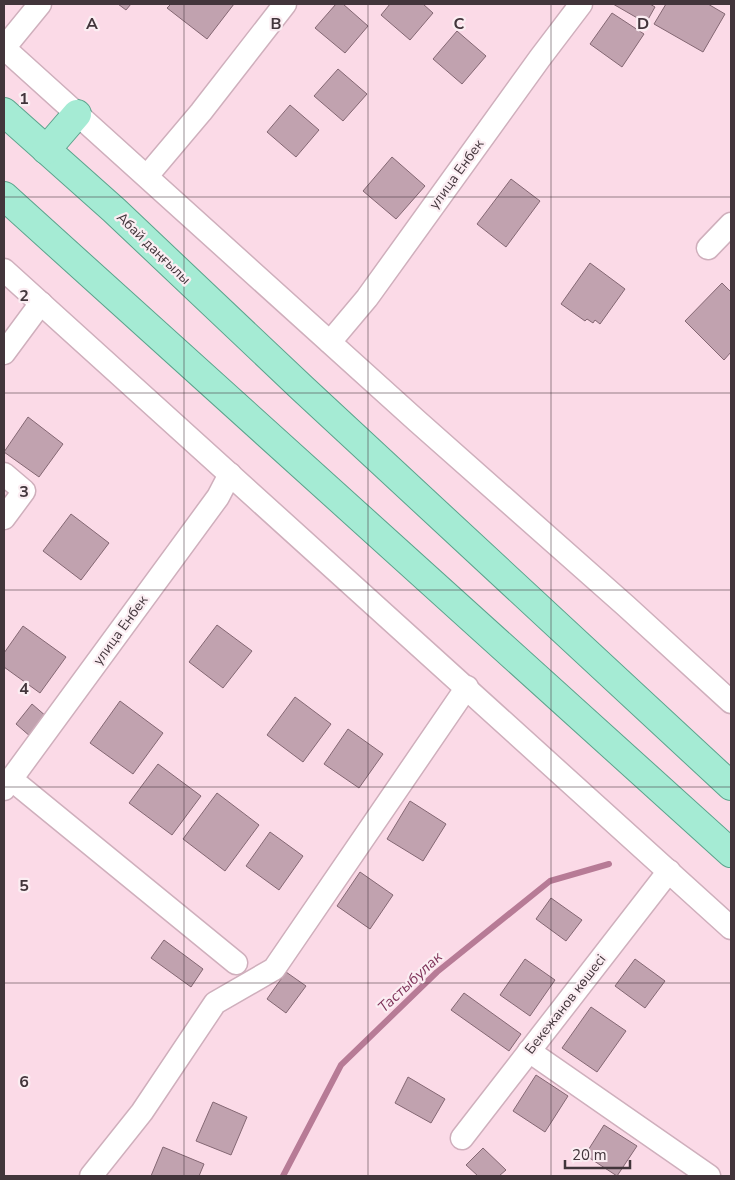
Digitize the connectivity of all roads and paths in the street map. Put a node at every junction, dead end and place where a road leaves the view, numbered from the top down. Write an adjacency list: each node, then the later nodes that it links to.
1 (40, 4): 4 (street)
2 (285, 4): 8 (street)
3 (581, 4): 14 (street, улица Енбек)
4 (4, 48): 6 (street)
5 (4, 112): 7 (main road, Абай даңғылы)
6 (77, 114): 7 (main road); 8 (street)
7 (46, 150): 22 (main road, Абай даңғылы)
8 (147, 176): 14 (street)
9 (4, 196): 23 (main road)
10 (731, 224): 11 (street)
11 (708, 248)
12 (4, 270): 13 (street)
13 (41, 303): 15 (street); 17 (street)
14 (330, 342): 20 (street)
15 (4, 353)
16 (4, 474): 18 (street)
17 (230, 474): 19 (street); 21 (street, улица Енбек)
18 (4, 518)
19 (467, 688): 24 (street); 29 (street)
20 (731, 702)
21 (7, 784): 26 (street)
22 (731, 786)
23 (731, 853)
24 (669, 872): 25 (street); 27 (street, Бекежанов көшесі)
25 (731, 928)
26 (236, 963)
27 (529, 1051): 28 (street, Бекежанов көшесі); 30 (street)
28 (462, 1138)
29 (91, 1176)
30 (709, 1176)

